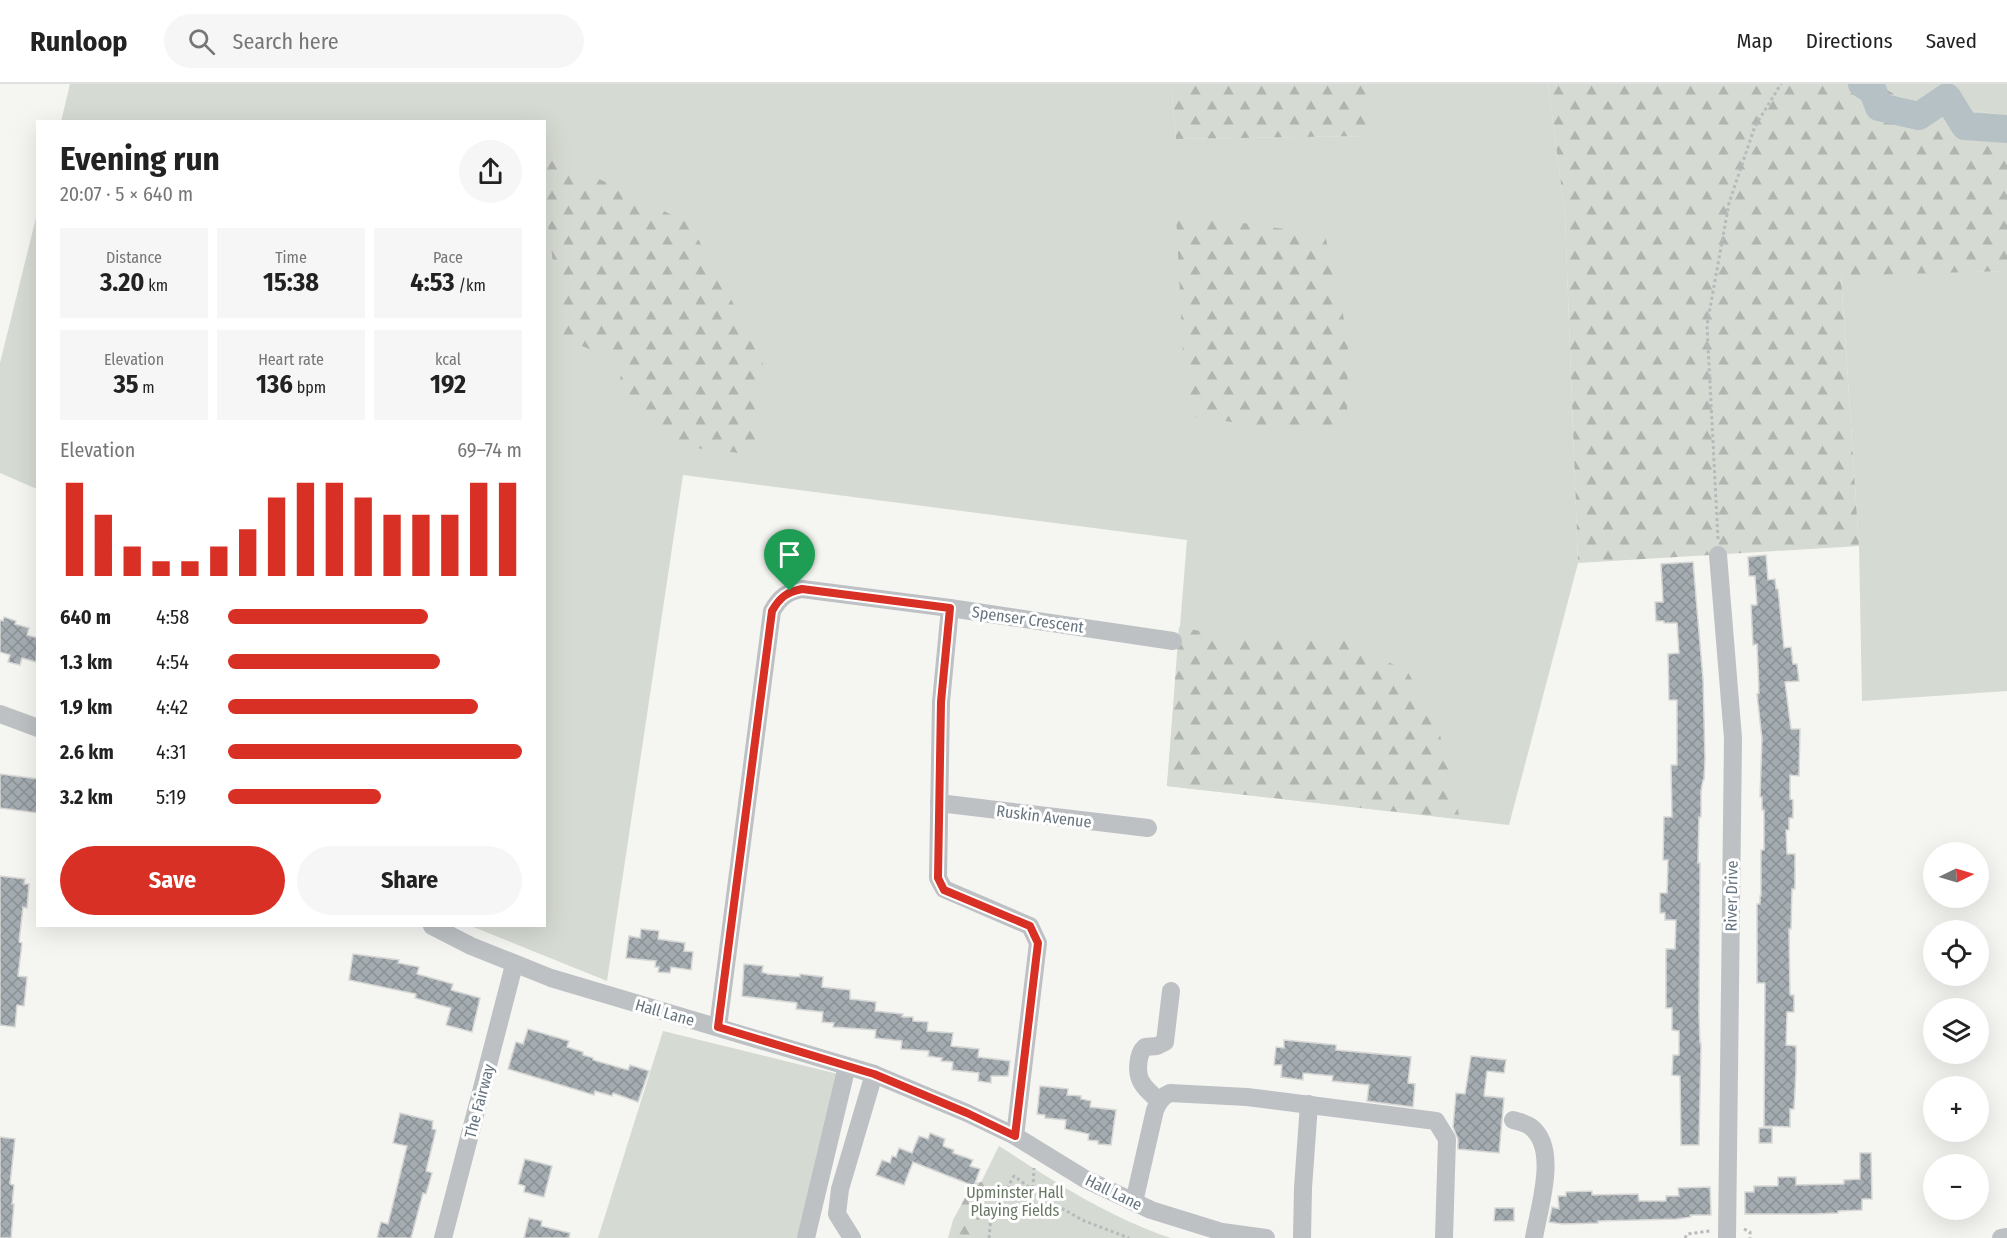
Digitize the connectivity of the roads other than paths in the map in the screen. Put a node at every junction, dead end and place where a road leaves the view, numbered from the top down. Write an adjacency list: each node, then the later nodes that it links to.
1 (1718, 555): 19 (street, River Drive)
2 (950, 608): 3 (street, Spenser Crescent); 6 (street); 11 (street, Spenser Crescent)
3 (1173, 640)
4 (0, 714): 5 (street)
5 (36, 727)
6 (939, 803): 7 (street, Ruskin Avenue); 17 (street)
7 (1149, 828)
8 (434, 927): 9 (street, Hall Lane)
9 (514, 965): 11 (street, Hall Lane); 21 (street, The Fairway)
10 (1172, 991): 14 (street)
11 (718, 1027): 12 (street, Hall Lane)
12 (847, 1066): 13 (street, Hall Lane); 22 (street)
13 (874, 1074): 17 (street, Hall Lane); 23 (street)
14 (1159, 1101): 15 (street); 18 (street)
15 (1309, 1104): 25 (street); 26 (street)
16 (1513, 1120): 27 (street)
17 (1015, 1136): 18 (street, Hall Lane)
18 (1134, 1202): 24 (street, Hall Lane)
19 (1720, 1234)
20 (2007, 1237): 28 (street)
21 (443, 1238)
22 (806, 1238)
23 (852, 1238)
24 (1266, 1238)
25 (1302, 1238)
26 (1444, 1238)
27 (1534, 1238)
28 (2001, 1238)

